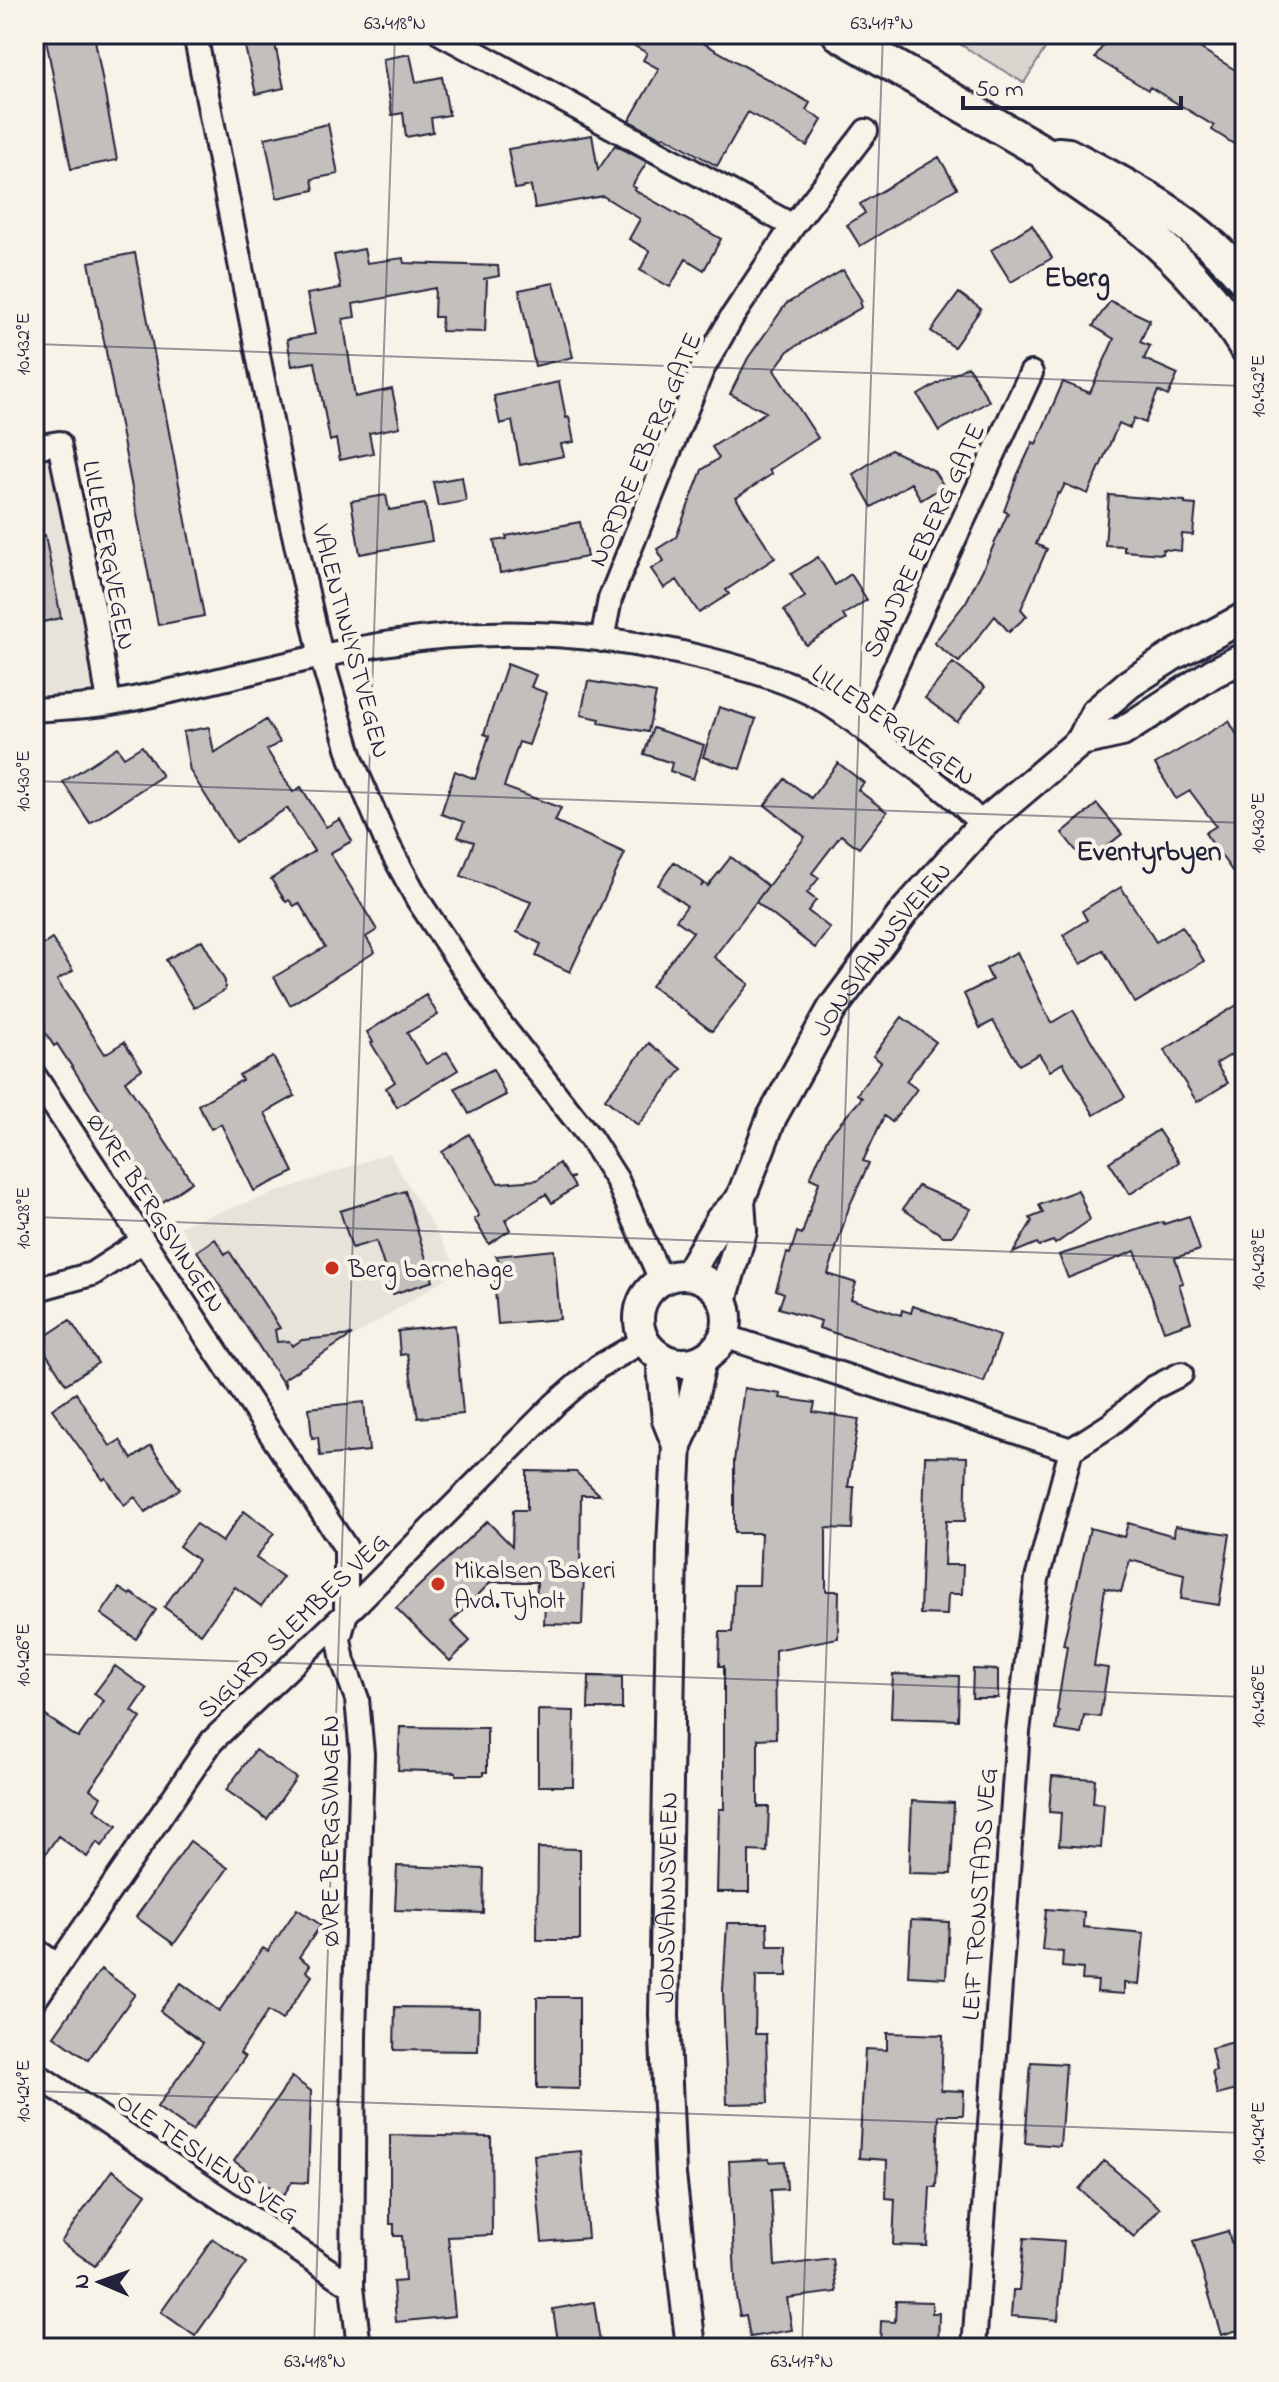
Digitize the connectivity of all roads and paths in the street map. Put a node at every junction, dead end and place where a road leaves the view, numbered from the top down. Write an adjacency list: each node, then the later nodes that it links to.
1 (195, 34): 14 (street, VALENTINLYSTVEGEN)
2 (442, 34): 6 (street)
3 (839, 34): 5 (main road)
4 (866, 131): 6 (street, NORDRE EBERG GATE)
5 (1043, 152): 7 (main road); 8 (main road)
6 (793, 226): 13 (street, NORDRE EBERG GATE)
7 (1243, 275): 8 (street)
8 (1212, 301): 9 (main road)
9 (1245, 346)
10 (1031, 373): 18 (street, SØNDRE EBERG GATE)
11 (34, 447): 16 (street, LILLEBERGVEGEN)
12 (1245, 617): 19 (street, JONSVANNSVEIEN)
13 (602, 640): 14 (street, LILLEBERGVEGEN); 18 (street, LILLEBERGVEGEN)
14 (321, 656): 16 (street, LILLEBERGVEGEN); 24 (street, VALENTINLYSTVEGEN)
15 (1245, 657): 19 (street, JONSVANNSVEIEN)
16 (109, 703): 17 (street, LILLEBERGVEGEN)
17 (34, 710)
18 (866, 731): 20 (street, LILLEBERGVEGEN)
19 (1081, 741): 20 (street, JONSVANNSVEIEN)
20 (982, 825): 22 (street, JONSVANNSVEIEN)
21 (34, 1075): 23 (street, ØVRE BERGSVINGEN)
22 (740, 1200): 24 (street, JONSVANNSVEIEN); 26 (street, JONSVANNSVEIEN)
23 (143, 1241): 25 (street); 33 (street, ØVRE BERGSVINGEN)
24 (674, 1278): 26 (street); 28 (street)
25 (34, 1290)
26 (723, 1297): 27 (street)
27 (724, 1336): 29 (street); 32 (street)
28 (653, 1348): 29 (street); 31 (street, JONSVANNSVEIEN); 33 (street, SIGURD SLEMBES VEG)
29 (702, 1359): 31 (street, JONSVANNSVEIEN)
30 (1181, 1374): 32 (street)
31 (677, 1445): 40 (street, JONSVANNSVEIEN)
32 (1071, 1450): 41 (street, LEIF TRONSTADS VEG)
33 (346, 1613): 35 (street, SIGURD SLEMBES VEG); 38 (street, ØVRE BERGSVINGEN)
34 (34, 1949): 35 (street)
35 (58, 1966): 36 (street, SIGURD SLEMBES VEG)
36 (34, 2001)
37 (34, 2073): 38 (street, OLE TESLIENS VEG)
38 (352, 2286): 39 (street, ØVRE BERGSVINGEN)
39 (359, 2348)
40 (691, 2348)
41 (974, 2348)

